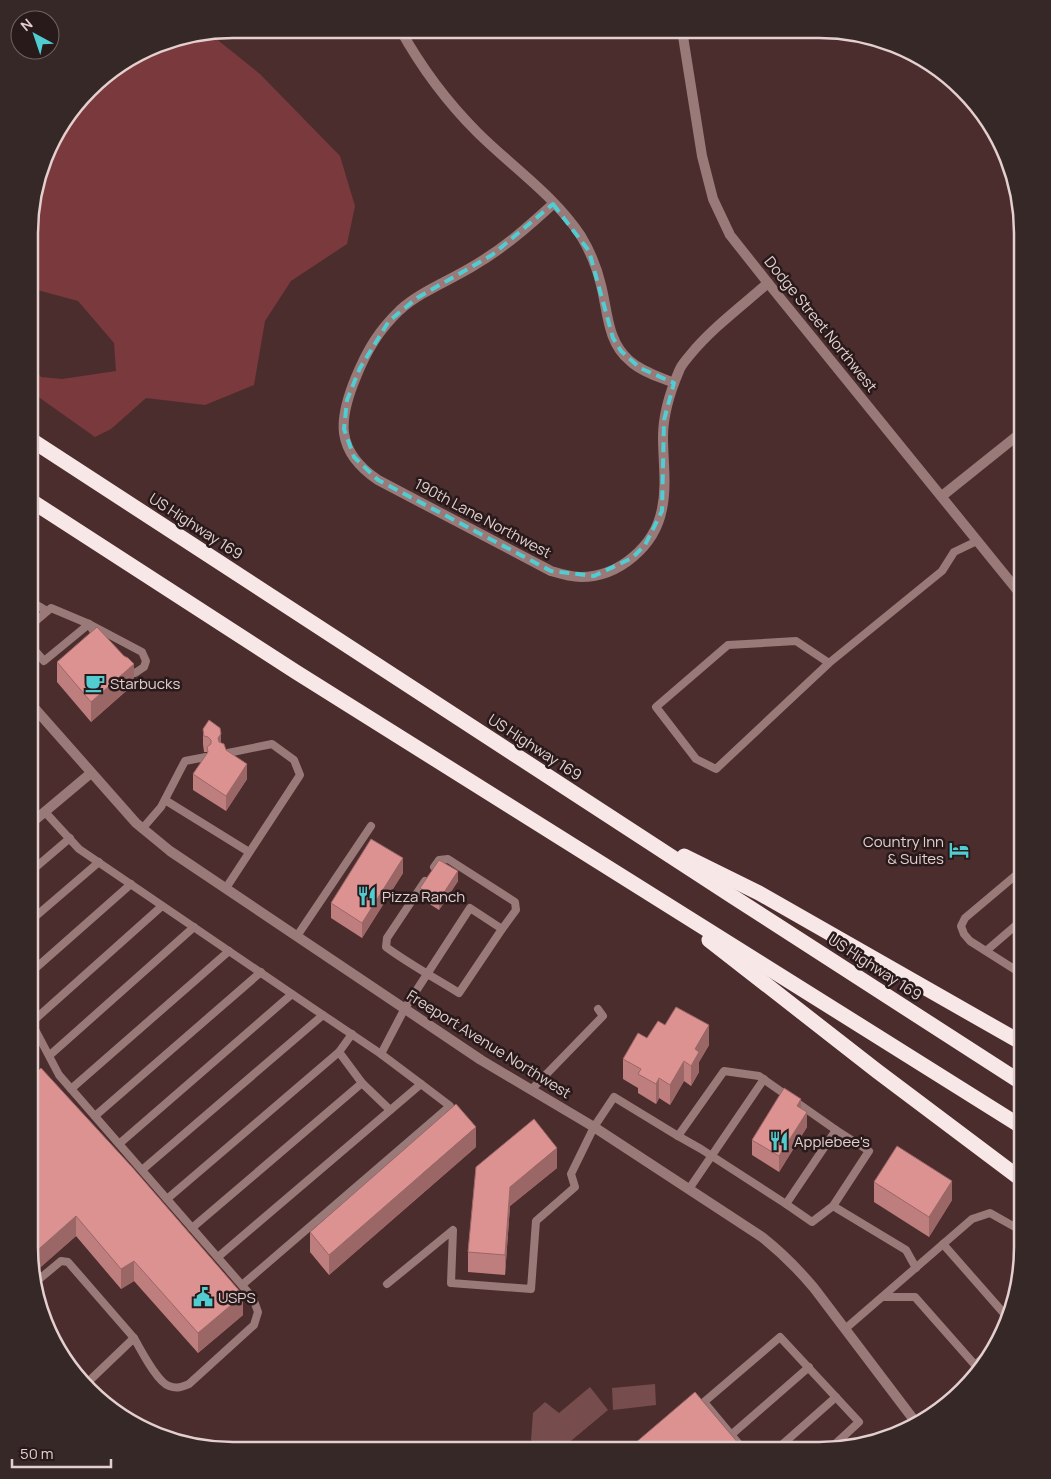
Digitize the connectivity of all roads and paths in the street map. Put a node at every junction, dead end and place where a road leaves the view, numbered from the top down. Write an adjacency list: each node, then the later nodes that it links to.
1 (405, 38): 3 (street)
2 (683, 38): 4 (street, Dodge Street Northwest)
3 (553, 204): 5 (street); 5 (street, 190th Lane Northwest)
4 (768, 283): 5 (street, 190th Lane Northwest); 8 (street, Dodge Street Northwest)
5 (674, 383)
6 (1014, 438): 8 (street)
7 (38, 444): 28 (highway, US Highway 169)
8 (942, 496): 10 (street, Dodge Street Northwest)
9 (38, 505): 37 (highway)
10 (977, 541): 11 (street, Dodge Street Northwest); 18 (lane)
11 (1014, 586)
12 (38, 606): 13 (lane)
13 (47, 611): 14 (lane); 15 (lane)
14 (38, 619)
15 (90, 624): 16 (lane); 17 (lane); 19 (lane)
16 (105, 646)
17 (38, 654)
18 (829, 664): 18 (lane)
19 (122, 665)
20 (38, 713): 23 (street, Freeport Avenue Northwest)
21 (223, 754): 31 (lane)
22 (206, 757): 24 (lane)
23 (91, 772): 25 (street); 29 (street, Freeport Avenue Northwest)
24 (165, 800): 29 (lane); 31 (lane)
25 (45, 812): 26 (street); 30 (lane)
26 (38, 818)
27 (371, 826): 43 (lane)
28 (623, 826): 57 (highway); 61 (highway, US Highway 169)
29 (142, 829): 36 (street, Freeport Avenue Northwest)
30 (70, 838): 32 (lane); 33 (lane)
31 (249, 852): 36 (lane)
32 (99, 862): 35 (lane); 39 (lane)
33 (38, 865)
34 (1014, 877): 45 (lane)
35 (131, 884): 38 (lane); 46 (lane)
36 (226, 888): 43 (street, Freeport Avenue Northwest)
37 (645, 889): 69 (highway); 76 (highway)
38 (162, 906): 40 (lane); 53 (lane)
39 (38, 914)
40 (194, 927): 44 (lane); 60 (lane)
41 (1014, 927): 45 (lane)
42 (502, 929): 49 (lane); 49 (lane); 49 (lane)
43 (297, 936): 51 (street, Freeport Avenue Northwest)
44 (230, 951): 48 (lane); 65 (lane)
45 (986, 951): 47 (lane)
46 (38, 966)
47 (1014, 969)
48 (261, 972): 50 (lane); 68 (lane)
49 (427, 974): 51 (lane)
50 (292, 994): 54 (lane); 73 (lane)
51 (405, 1008): 59 (lane); 66 (street, Freeport Avenue Northwest)
52 (598, 1009): 66 (lane)
53 (38, 1014)
54 (323, 1015): 56 (lane); 75 (lane)
55 (38, 1033): 60 (lane)
56 (352, 1034): 58 (lane); 59 (lane)
57 (1014, 1038)
58 (339, 1052): 63 (lane); 78 (lane)
59 (381, 1054): 64 (lane)
60 (50, 1055): 65 (lane)
61 (1014, 1078)
62 (764, 1079): 71 (lane); 72 (lane); 74 (lane)
63 (362, 1083): 67 (lane); 82 (lane)
64 (420, 1084): 67 (lane); 88 (lane)
65 (72, 1089): 68 (lane)
66 (531, 1090): 70 (street, Freeport Avenue Northwest)
67 (390, 1110): 84 (lane)
68 (95, 1116): 73 (lane)
69 (1014, 1122)
70 (594, 1128): 72 (lane); 77 (street, Freeport Avenue Northwest); 87 (lane)
71 (836, 1130): 79 (lane); 80 (lane)
72 (678, 1136): 74 (lane)
73 (119, 1144): 75 (lane)
74 (711, 1156): 77 (lane); 79 (lane)
75 (142, 1170): 78 (lane)
76 (1014, 1174)
77 (689, 1189): 91 (street, Freeport Avenue Northwest)
78 (167, 1199): 82 (lane)
79 (786, 1204): 80 (lane)
80 (833, 1206): 85 (lane)
81 (1014, 1227): 83 (lane)
82 (192, 1228): 84 (lane)
83 (943, 1244): 85 (lane); 90 (lane)
84 (218, 1257): 88 (lane)
85 (916, 1268): 89 (lane)
86 (40, 1278): 92 (lane)
87 (387, 1284)
88 (242, 1286): 92 (lane)
89 (884, 1297): 91 (lane); 93 (lane)
90 (1002, 1311)
91 (845, 1329): 97 (street, Freeport Avenue Northwest)
92 (134, 1338): 95 (lane)
93 (974, 1364)
94 (809, 1367): 96 (lane); 98 (lane); 98 (lane)
95 (91, 1380)
96 (836, 1397): 99 (lane); 101 (lane)
97 (912, 1417)
98 (731, 1435): 100 (lane)
99 (839, 1440)
100 (737, 1442)
101 (785, 1442)

